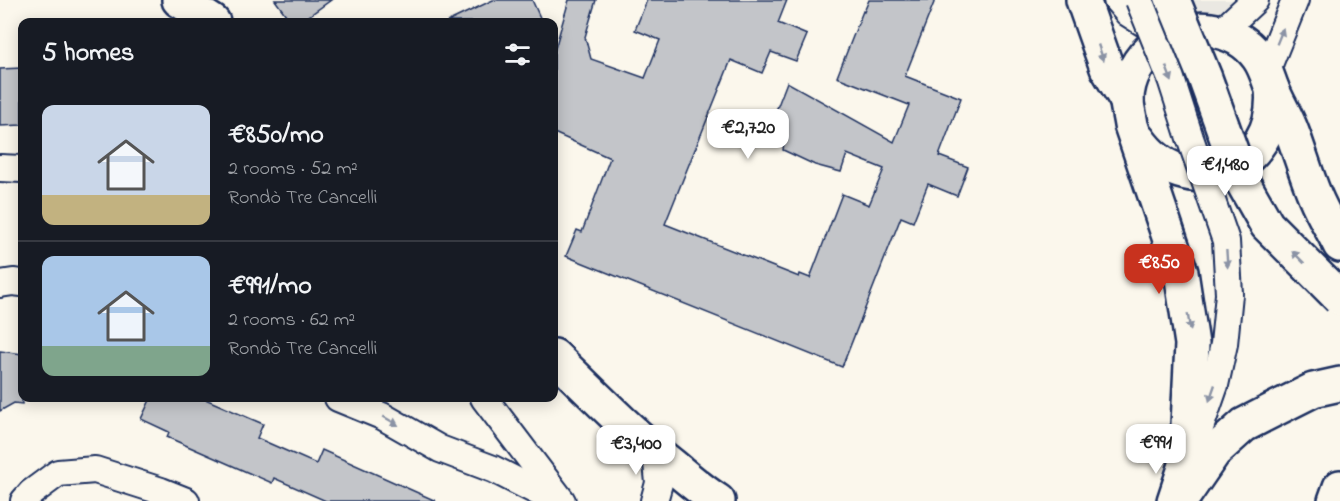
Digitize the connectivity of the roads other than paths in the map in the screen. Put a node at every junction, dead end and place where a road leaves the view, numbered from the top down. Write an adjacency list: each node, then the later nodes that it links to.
1 (179, 0): 9 (main road)
2 (1083, 0): 14 (main road, one-way to 14)
3 (1117, 0): 11 (street)
4 (1139, 0): 26 (street, one-way to 26, bridge)
5 (1173, 0): 12 (main road, bridge)
6 (1187, 0): 12 (street, bridge)
7 (1255, 0): 10 (street)
8 (1295, 0): 13 (street, one-way to 8)
9 (207, 18)
10 (1221, 32): 11 (main road); 13 (main road)
11 (1167, 37): 14 (main road)
12 (1205, 78): 20 (main road, one-way to 12, bridge)
13 (1269, 80): 14 (main road); 17 (main road)
14 (1129, 113): 26 (main road, one-way to 26)
15 (0, 168): 16 (street)
16 (18, 169)
17 (1340, 245)
18 (18, 283): 19 (street)
19 (0, 284)
20 (1340, 298)
21 (558, 360): 25 (main road)
22 (1327, 387): 35 (main road)
23 (348, 402): 30 (street, one-way to 30)
24 (487, 402): 31 (street)
25 (656, 453): 32 (street); 33 (main road)
26 (1186, 465): 34 (main road)
27 (1340, 487): 36 (main road)
28 (24, 501): 29 (street)
29 (186, 501)
30 (556, 501)
31 (562, 501)
32 (654, 501)
33 (718, 501)
34 (1174, 501)
35 (1181, 501)
36 (1335, 501)

